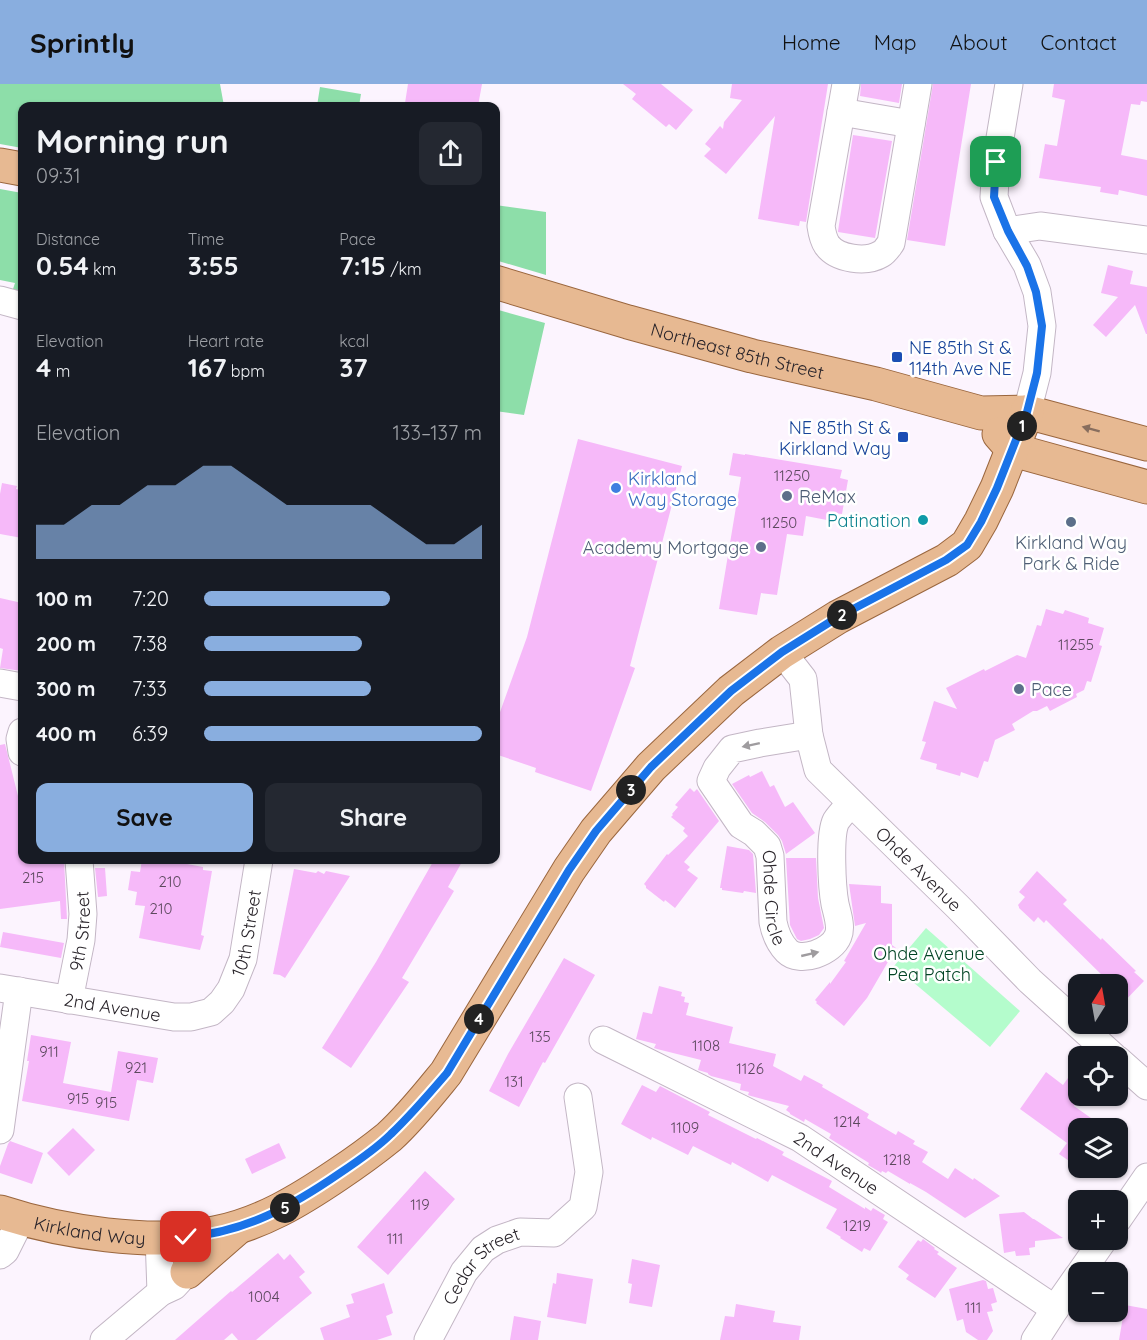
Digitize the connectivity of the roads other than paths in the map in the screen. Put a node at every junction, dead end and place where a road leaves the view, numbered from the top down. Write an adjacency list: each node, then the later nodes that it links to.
1 (846, 84): 4 (street)
2 (918, 84): 5 (street)
3 (1009, 84): 8 (street)
4 (841, 112): 5 (street); 5 (street)
5 (911, 124)
6 (0, 165): 7 (main road)
7 (18, 168)
8 (1008, 231): 9 (street); 13 (street)
9 (1147, 240)
10 (502, 284): 14 (main road, Northeast 85th Street)
11 (0, 300): 12 (street)
12 (18, 305)
13 (1027, 412): 14 (main road, Northeast 85th Street); 15 (main road, Northeast 85th Street, one-way to 13); 16 (main road, Kirkland Way)
14 (981, 413): 16 (main road)
15 (1147, 444)
16 (1013, 450): 17 (main road); 18 (main road); 19 (main road, Kirkland Way)
17 (1147, 468)
18 (1147, 487)
19 (782, 652): 22 (street, Ohde Avenue); 38 (main road, Kirkland Way)
20 (0, 683): 21 (street)
21 (18, 686)
22 (809, 735): 23 (street, Ohde Avenue); 23 (street, Ohde Circle, one-way to 23)
23 (850, 803): 30 (street, Ohde Avenue)
24 (79, 864): 27 (street, 9th Street)
25 (258, 864): 28 (street, 10th Street)
26 (9, 990): 27 (street, 2nd Avenue); 34 (street)
27 (69, 1000): 28 (street, 2nd Avenue)
28 (222, 1002)
29 (603, 1040): 44 (street, 2nd Avenue)
30 (1102, 1046)
31 (1128, 1069): 32 (street)
32 (1147, 1086)
33 (578, 1097): 46 (street, Cedar Street)
34 (0, 1130)
35 (1147, 1177): 36 (street)
36 (1128, 1205)
37 (10, 1216): 39 (main road, Kirkland Way); 40 (street)
38 (239, 1227): 39 (main road, Kirkland Way); 41 (main road)
39 (173, 1237): 41 (street); 43 (street)
40 (0, 1255)
41 (187, 1272): 43 (street)
42 (1068, 1290): 44 (street)
43 (161, 1292): 45 (street)
44 (1055, 1309): 47 (street)
45 (104, 1340)
46 (428, 1340)
47 (1035, 1340)

